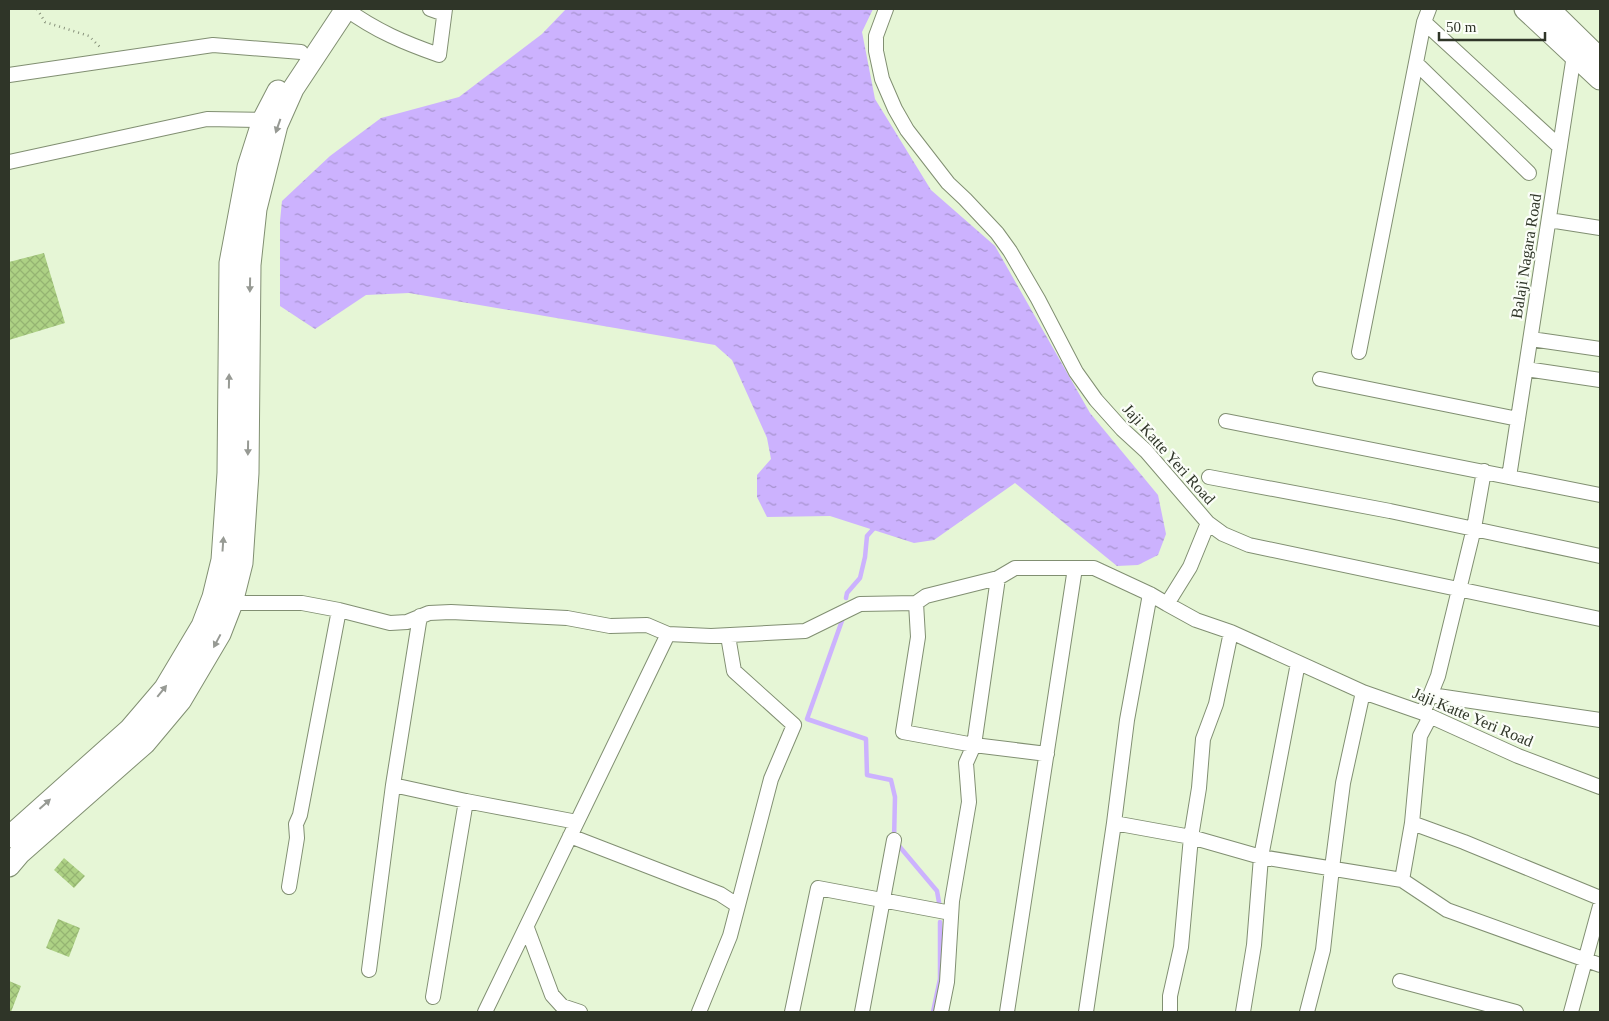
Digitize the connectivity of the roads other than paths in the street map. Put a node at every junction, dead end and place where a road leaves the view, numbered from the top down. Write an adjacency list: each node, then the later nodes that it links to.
1 (333, 9): 10 (highway)
2 (346, 9): 7 (street); 40 (highway, one-way to 40)
3 (430, 9): 7 (street)
4 (886, 9): 33 (street, Jaji Katte Yeri Road)
5 (1525, 9): 9 (highway)
6 (1554, 11): 9 (highway)
7 (444, 12)
8 (1427, 15): 12 (street); 16 (street)
9 (1578, 49): 11 (highway); 14 (highway); 16 (street, Balaji Nagara Road)
10 (301, 52): 13 (street); 15 (highway)
11 (1600, 59)
12 (1416, 63): 18 (street); 23 (street)
13 (9, 75)
14 (1600, 79)
15 (263, 120): 17 (street); 40 (highway, one-way to 15)
16 (1560, 147): 19 (street, Balaji Nagara Road)
17 (9, 162)
18 (1529, 173)
19 (1549, 220): 20 (street); 21 (street, Balaji Nagara Road)
20 (1600, 228)
21 (1530, 339): 22 (street); 24 (street, Balaji Nagara Road)
22 (1600, 349)
23 (1359, 352)
24 (1526, 369): 26 (street); 27 (street, Balaji Nagara Road)
25 (1320, 379): 27 (street)
26 (1600, 380)
27 (1518, 419): 30 (street, Balaji Nagara Road)
28 (1226, 420): 29 (street)
29 (1484, 471): 30 (street); 34 (street)
30 (1510, 476): 32 (street)
31 (1210, 477): 34 (street, Jaji Katte Yeri Road)
32 (1600, 494)
33 (1208, 523): 38 (street); 42 (street, Jaji Katte Yeri Road)
34 (1474, 528): 35 (street, Jaji Katte Yeri Road); 38 (street)
35 (1600, 556)
36 (1074, 568): 37 (street); 39 (street); 55 (street)
37 (998, 578): 41 (street); 54 (street)
38 (1459, 590): 45 (street); 51 (street)
39 (1150, 594): 42 (street); 60 (street)
40 (223, 600): 43 (street); 62 (highway, one-way to 40); 67 (highway, one-way to 67)
41 (916, 603): 48 (street); 54 (street)
42 (1167, 604): 46 (street, Jaji Katte Yeri Road)
43 (339, 610): 44 (street); 70 (street)
44 (420, 616): 47 (street); 56 (street)
45 (1600, 619)
46 (1231, 632): 49 (street, Jaji Katte Yeri Road); 64 (street)
47 (668, 634): 48 (street); 59 (street)
48 (728, 636): 73 (street)
49 (1298, 663): 50 (street, Jaji Katte Yeri Road); 66 (street)
50 (1363, 692): 52 (street, Jaji Katte Yeri Road); 68 (street)
51 (1431, 695): 52 (street); 53 (street)
52 (1426, 715): 57 (street, Jaji Katte Yeri Road); 61 (street)
53 (1600, 720)
54 (974, 745): 55 (street); 75 (street)
55 (1047, 754): 88 (street)
56 (393, 785): 58 (street); 79 (street)
57 (1600, 787)
58 (466, 801): 59 (street); 81 (street)
59 (577, 822): 63 (street)
60 (1114, 823): 64 (street); 89 (street)
61 (1412, 823): 69 (street); 71 (street)
62 (9, 836)
63 (570, 836): 73 (street); 76 (street)
64 (1191, 837): 66 (street); 90 (street)
65 (894, 840): 72 (street)
66 (1261, 857): 68 (street); 91 (street)
67 (9, 866)
68 (1332, 868): 69 (street); 92 (street)
69 (1402, 880): 77 (street)
70 (290, 887)
71 (1600, 898)
72 (883, 899): 75 (street); 85 (street); 86 (street)
73 (737, 906): 84 (street)
74 (1600, 906): 77 (street)
75 (951, 913): 87 (street)
76 (527, 928): 82 (street); 83 (street)
77 (1586, 961): 78 (street); 94 (street)
78 (1600, 965)
79 (368, 970)
80 (1400, 981): 93 (street)
81 (433, 997)
82 (485, 1012)
83 (580, 1012)
84 (699, 1012)
85 (792, 1012)
86 (862, 1012)
87 (941, 1012)
88 (1007, 1012)
89 (1086, 1012)
90 (1170, 1012)
91 (1243, 1012)
92 (1307, 1012)
93 (1516, 1012)
94 (1572, 1012)

